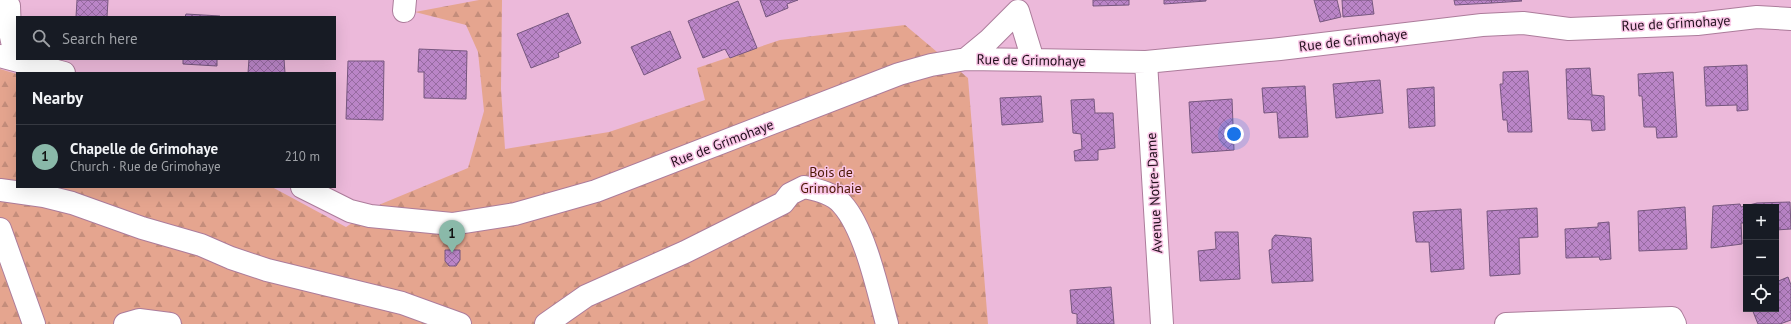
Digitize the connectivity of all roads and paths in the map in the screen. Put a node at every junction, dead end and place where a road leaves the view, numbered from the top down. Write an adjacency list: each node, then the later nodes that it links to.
1 (1022, 5): 5 (street); 6 (street)
2 (8, 6): 4 (street)
3 (1791, 20): 7 (street, Rue de Grimohaye)
4 (8, 58): 8 (street)
5 (966, 59): 6 (street, Rue de Grimohaye); 9 (street, Rue de Grimohaye)
6 (1033, 60): 7 (street, Rue de Grimohaye)
7 (1146, 62): 18 (street, Avenue Notre-Dame)
8 (60, 72)
9 (304, 188)
10 (0, 190): 15 (street)
11 (0, 229): 12 (street)
12 (34, 324)
13 (125, 324): 14 (street)
14 (170, 324)
15 (460, 324)
16 (546, 324): 17 (street)
17 (887, 324)
18 (1162, 324)
19 (1506, 324): 20 (street)
20 (1675, 324)

